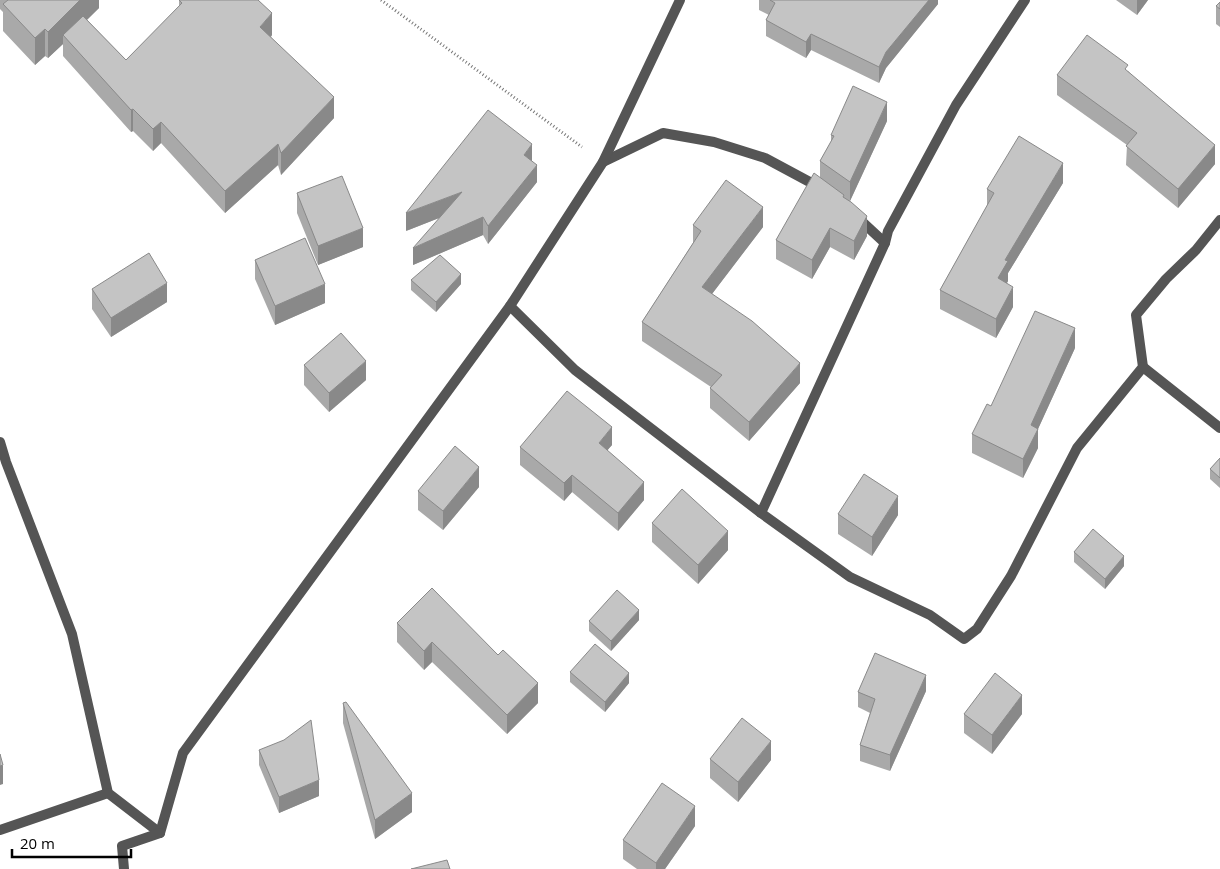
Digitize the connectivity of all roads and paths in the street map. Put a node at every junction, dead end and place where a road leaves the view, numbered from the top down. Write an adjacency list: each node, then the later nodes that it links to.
1 (381, 0): 4 (path)
2 (680, 0): 4 (street)
3 (1025, 0): 8 (street)
4 (603, 162): 5 (street); 9 (street)
5 (828, 194)
6 (851, 211): 8 (street)
7 (1220, 220): 10 (street)
8 (885, 243): 13 (street)
9 (510, 306): 13 (street); 16 (street)
10 (1142, 367): 11 (street); 13 (street)
11 (1220, 428)
12 (0, 442): 14 (street)
13 (761, 513)
14 (108, 793): 15 (street); 16 (street)
15 (0, 830)
16 (160, 833): 17 (street)
17 (124, 869)

